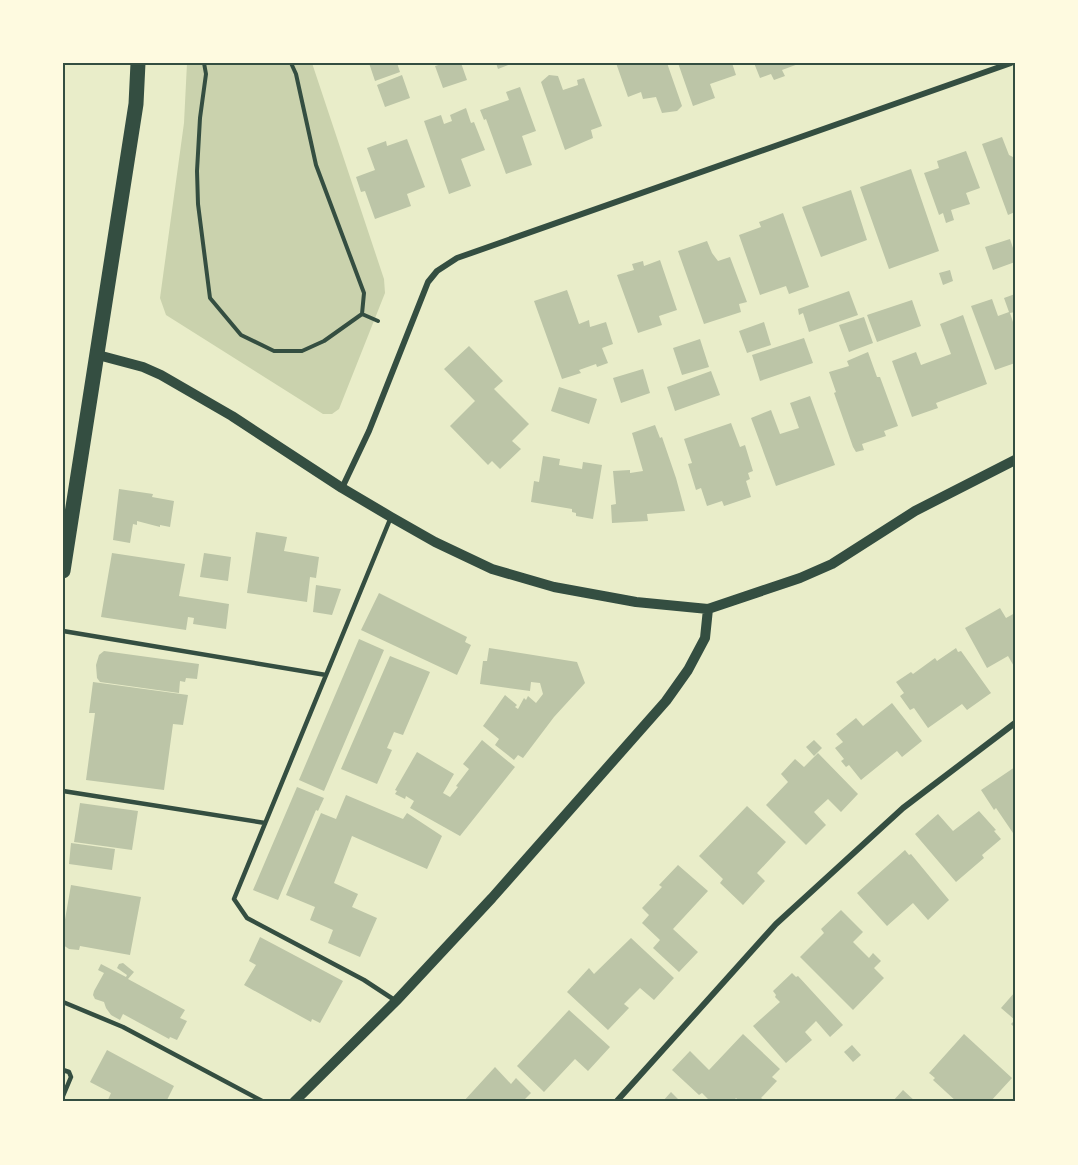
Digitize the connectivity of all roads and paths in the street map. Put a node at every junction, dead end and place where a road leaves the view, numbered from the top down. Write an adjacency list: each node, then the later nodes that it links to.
1 (138, 63): 7 (main road)
2 (204, 63): 5 (path)
3 (291, 63): 5 (path)
4 (1011, 63): 9 (street)
5 (362, 314): 6 (path)
6 (378, 321)
7 (98, 355): 9 (street); 11 (main road)
8 (1015, 460): 12 (street)
9 (342, 488): 10 (street)
10 (391, 517): 12 (street); 14 (lane)
11 (63, 571)
12 (708, 609): 18 (street)
13 (63, 631): 14 (lane)
14 (326, 675): 17 (lane)
15 (1015, 723): 24 (street)
16 (63, 791): 17 (lane)
17 (265, 824): 18 (lane)
18 (396, 1001): 23 (street)
19 (63, 1002): 22 (lane)
20 (63, 1070): 21 (lane)
21 (63, 1096)
22 (264, 1102)
23 (294, 1102)
24 (616, 1102)

